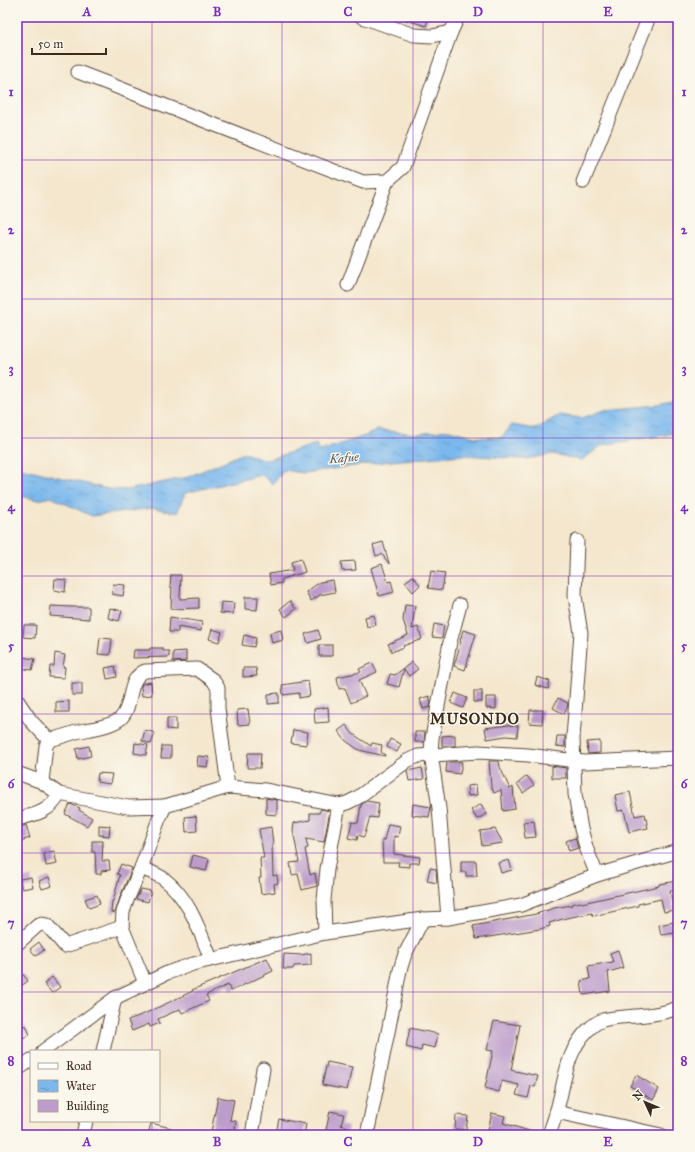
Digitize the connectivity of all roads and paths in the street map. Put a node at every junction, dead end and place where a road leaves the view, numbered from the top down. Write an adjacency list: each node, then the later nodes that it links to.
1 (362, 17): 4 (street)
2 (458, 17): 4 (street)
3 (649, 17): 7 (street)
4 (451, 32): 6 (street)
5 (78, 72): 6 (street)
6 (387, 181): 8 (street)
7 (583, 182)
8 (348, 285)
9 (577, 541): 15 (street)
10 (460, 605): 13 (street)
11 (17, 700): 12 (street)
12 (49, 740): 17 (street); 18 (street)
13 (431, 754): 15 (street); 20 (street); 26 (street)
14 (678, 758): 15 (street)
15 (573, 761): 25 (street)
16 (17, 773): 17 (street)
17 (42, 782): 19 (street)
18 (228, 787): 20 (street); 21 (street)
19 (59, 794): 21 (street); 22 (street)
20 (339, 805): 29 (street)
21 (165, 806): 24 (street)
22 (17, 819)
23 (678, 851): 25 (street)
24 (141, 868): 28 (street); 31 (street)
25 (598, 875): 26 (street)
26 (448, 918): 27 (street)
27 (423, 919): 29 (street); 44 (street)
28 (122, 927): 30 (street); 32 (street)
29 (325, 933): 31 (street)
30 (17, 944)
31 (210, 959): 32 (street)
32 (144, 983): 33 (street)
33 (115, 998): 35 (street); 36 (street)
34 (678, 1008): 40 (street)
35 (44, 1050)
36 (103, 1050)
37 (30, 1061): 39 (street)
38 (263, 1069): 43 (street)
39 (17, 1070)
40 (556, 1112): 45 (street); 46 (street)
41 (86, 1122): 42 (street)
42 (83, 1135)
43 (252, 1135)
44 (367, 1135)
45 (549, 1135)
46 (661, 1135)

